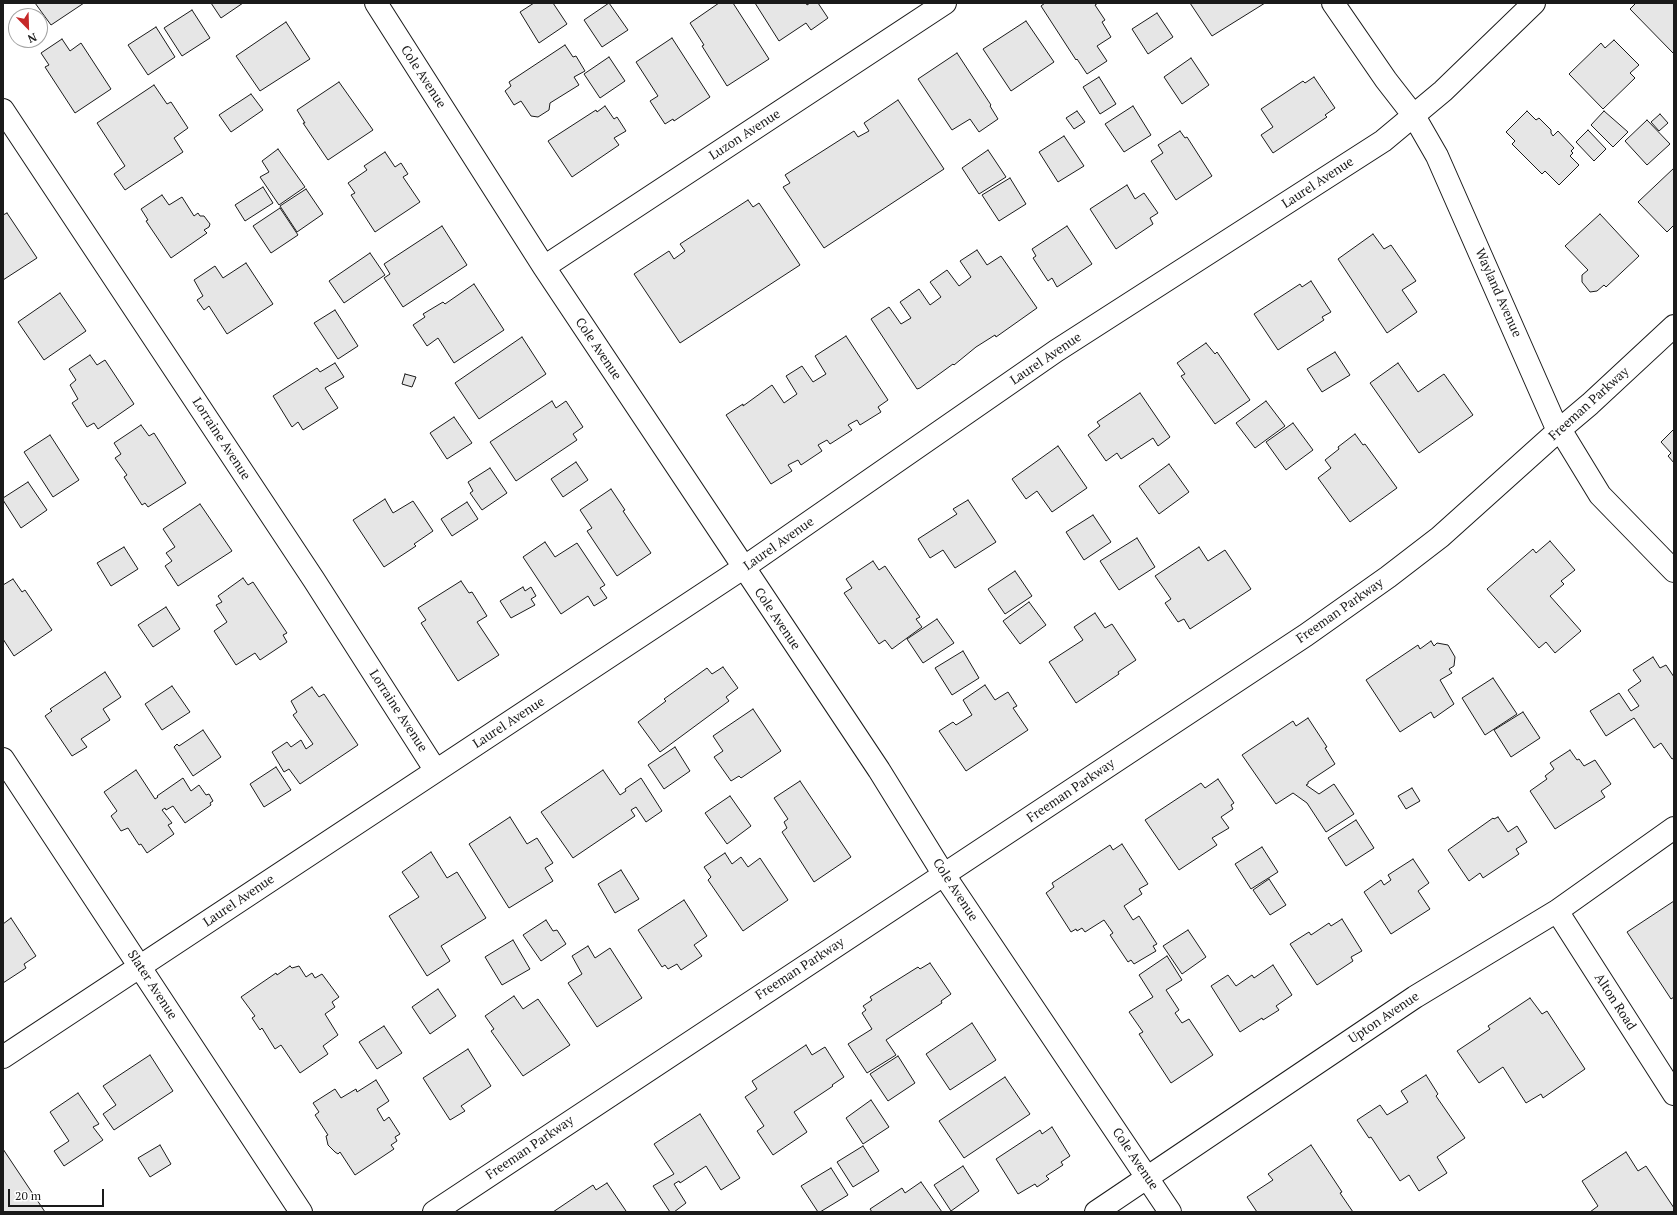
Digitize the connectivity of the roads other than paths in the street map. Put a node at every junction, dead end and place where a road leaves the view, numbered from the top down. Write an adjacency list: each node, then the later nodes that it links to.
1 (376, 3): 7 (street, Cole Avenue)
2 (945, 3): 7 (street, Luzon Avenue)
3 (1333, 3): 6 (street, Wayland Avenue)
4 (1534, 3): 6 (street, Laurel Avenue)
5 (3, 110): 13 (street, Lorraine Avenue)
6 (1414, 116): 9 (street, Wayland Avenue); 10 (street, Laurel Avenue)
7 (544, 267): 10 (street, Cole Avenue)
8 (1674, 326): 9 (street, Freeman Parkway)
9 (1558, 431): 11 (street, Wayland Avenue); 15 (street, Freeman Parkway)
10 (744, 568): 13 (street, Laurel Avenue); 15 (street, Cole Avenue)
11 (1674, 571)
12 (3, 759): 17 (street, Slater Avenue)
13 (436, 771): 17 (street, Laurel Avenue)
14 (1674, 828): 16 (street, Upton Avenue)
15 (944, 875): 20 (street, Cole Avenue); 22 (street, Freeman Parkway)
16 (1557, 911): 19 (street, Alton Road); 20 (street, Upton Avenue)
17 (140, 967): 18 (street, Laurel Avenue); 21 (street, Slater Avenue)
18 (3, 1057)
19 (1674, 1094)
20 (1148, 1178): 23 (street, Upton Avenue); 24 (street, Cole Avenue)
21 (301, 1212)
22 (434, 1212)
23 (1096, 1212)
24 (1170, 1212)

